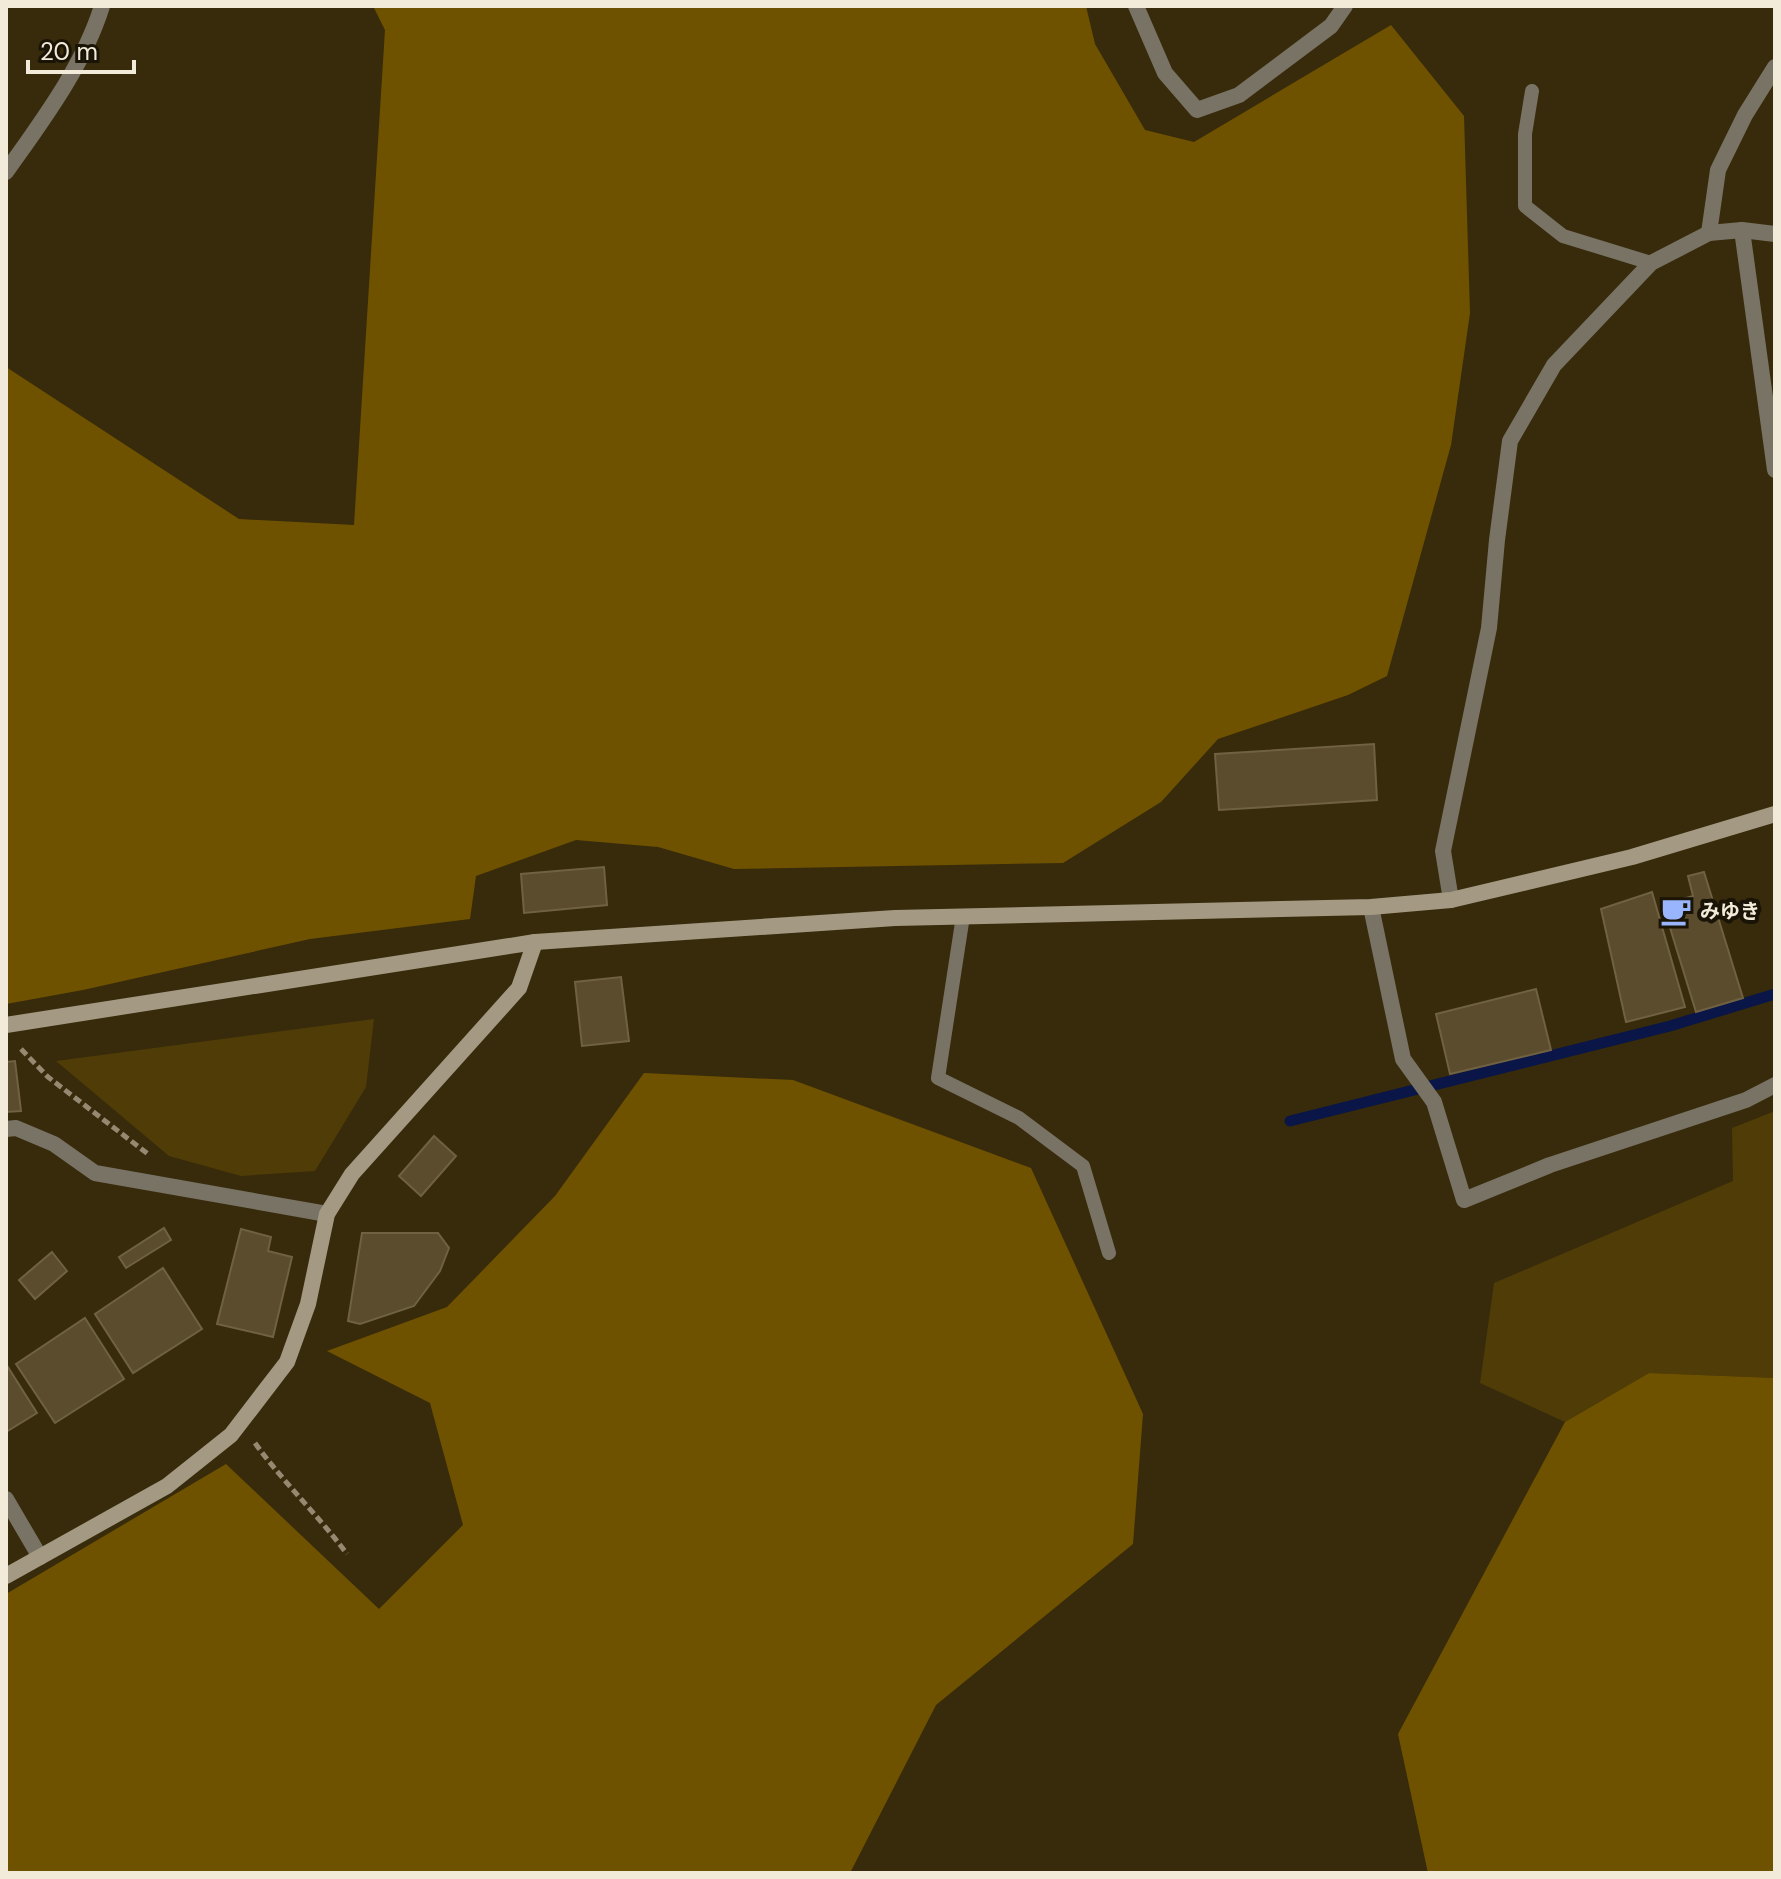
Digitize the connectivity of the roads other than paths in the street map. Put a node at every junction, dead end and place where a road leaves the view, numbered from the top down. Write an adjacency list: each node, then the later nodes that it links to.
1 (102, 6): 6 (street)
2 (1136, 6): 3 (street)
3 (1345, 6)
4 (1775, 67): 8 (street)
5 (1532, 91): 10 (lane)
6 (6, 172)
7 (1742, 230): 8 (street); 9 (street); 11 (street)
8 (1709, 233): 10 (street)
9 (1775, 234)
10 (1651, 263): 13 (street)
11 (1775, 470)
12 (1775, 814): 13 (street)
13 (1451, 900): 14 (street)
14 (1371, 907): 15 (street); 18 (street)
15 (963, 916): 16 (street); 21 (lane)
16 (535, 942): 17 (street); 20 (street)
17 (6, 1025)
18 (1775, 1085)
19 (6, 1129): 20 (street)
20 (327, 1214): 23 (street)
21 (1109, 1253)
22 (6, 1499): 23 (street)
23 (40, 1557): 24 (street)
24 (6, 1576)

